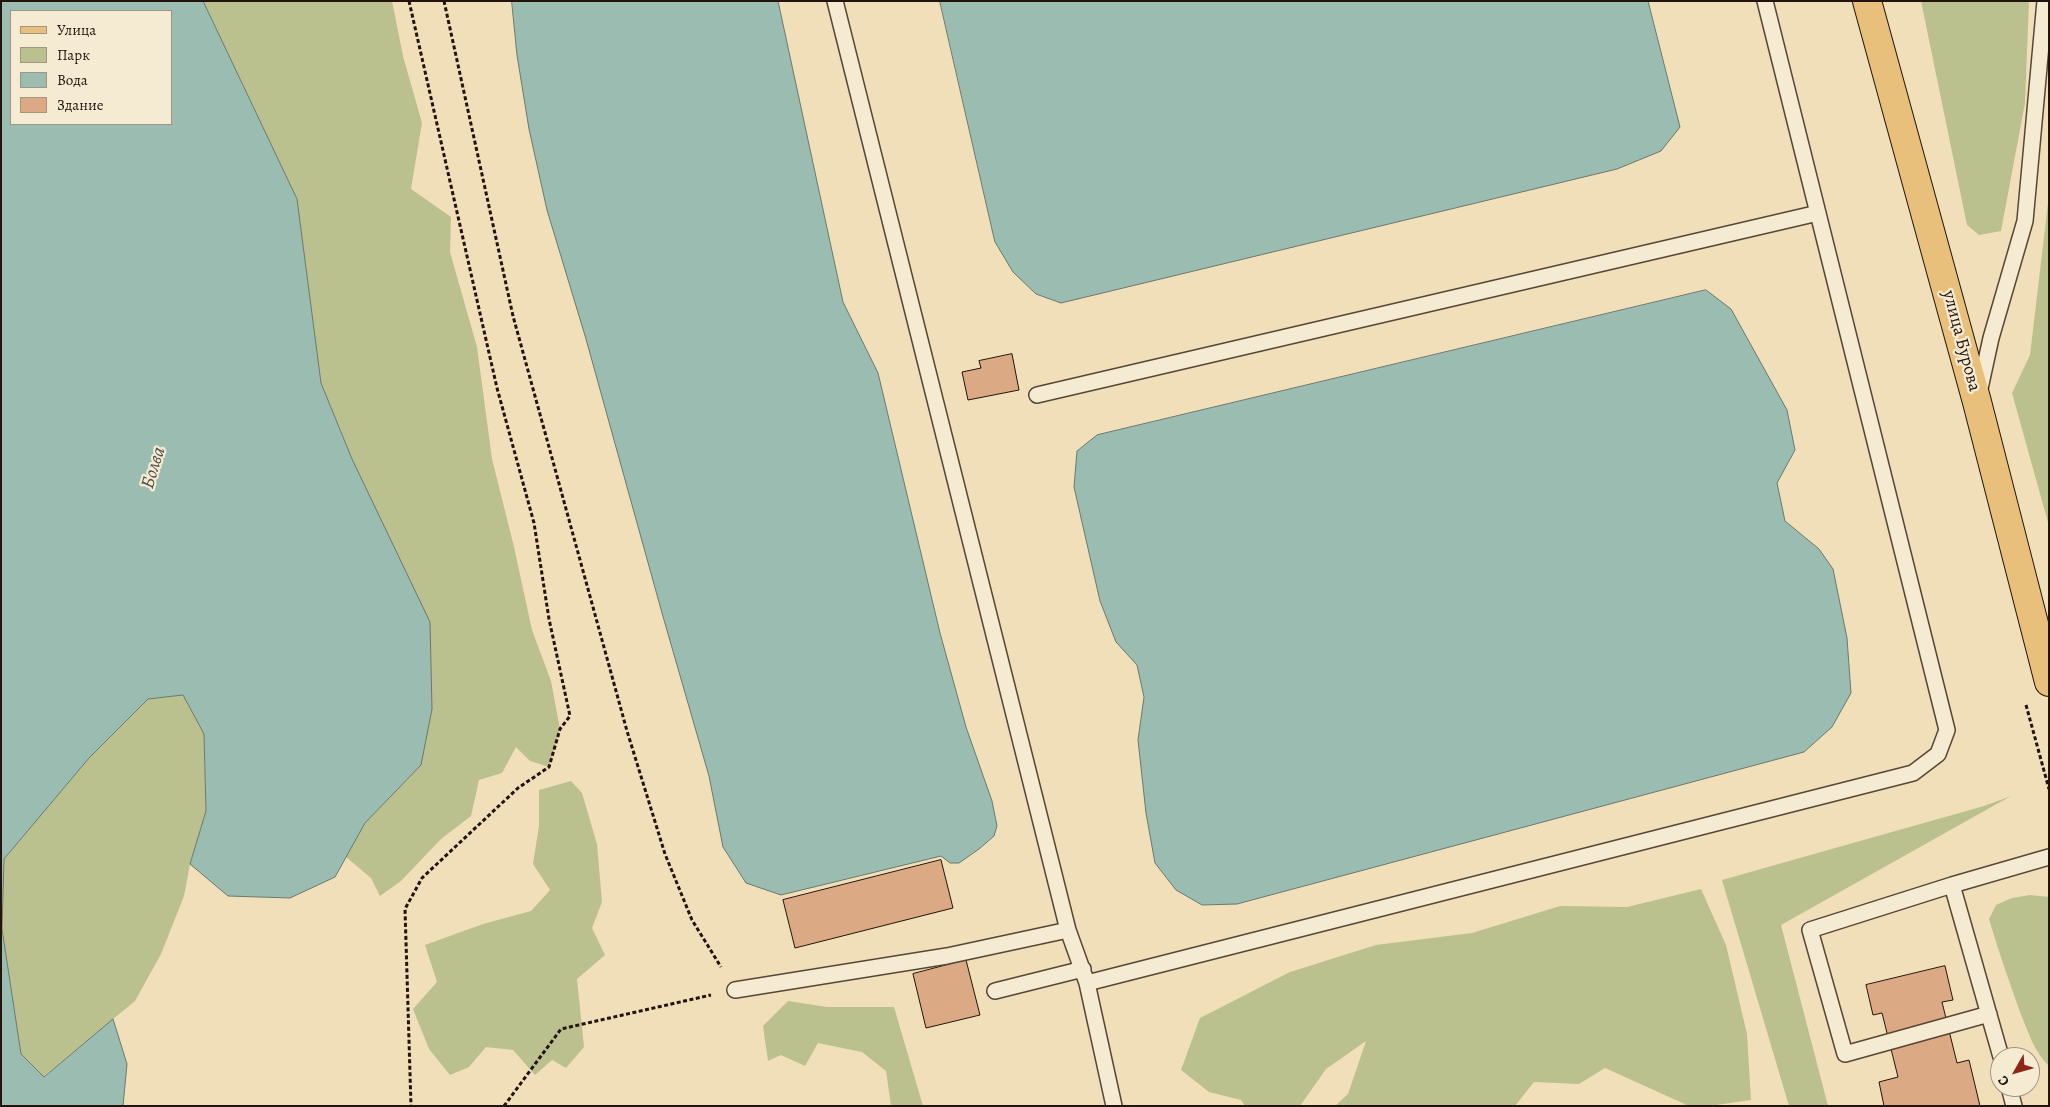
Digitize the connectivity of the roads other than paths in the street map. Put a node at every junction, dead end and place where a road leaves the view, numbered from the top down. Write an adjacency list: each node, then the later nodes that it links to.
1 (835, 1): 11 (lane)
2 (1765, 1): 5 (lane)
3 (1867, 1): 7 (main road, улица Бурова)
4 (2045, 1): 7 (lane)
5 (1818, 213): 6 (lane); 12 (lane)
6 (1037, 395)
7 (1977, 402): 8 (main road, улица Бурова)
8 (2049, 682)
9 (2049, 857): 10 (lane)
10 (1952, 885): 15 (lane); 15 (lane)
11 (1068, 930): 12 (lane); 13 (lane)
12 (1085, 976): 14 (lane); 17 (lane)
13 (735, 990)
14 (995, 991)
15 (1989, 1014): 16 (lane)
16 (1998, 1047)
17 (1114, 1106)

